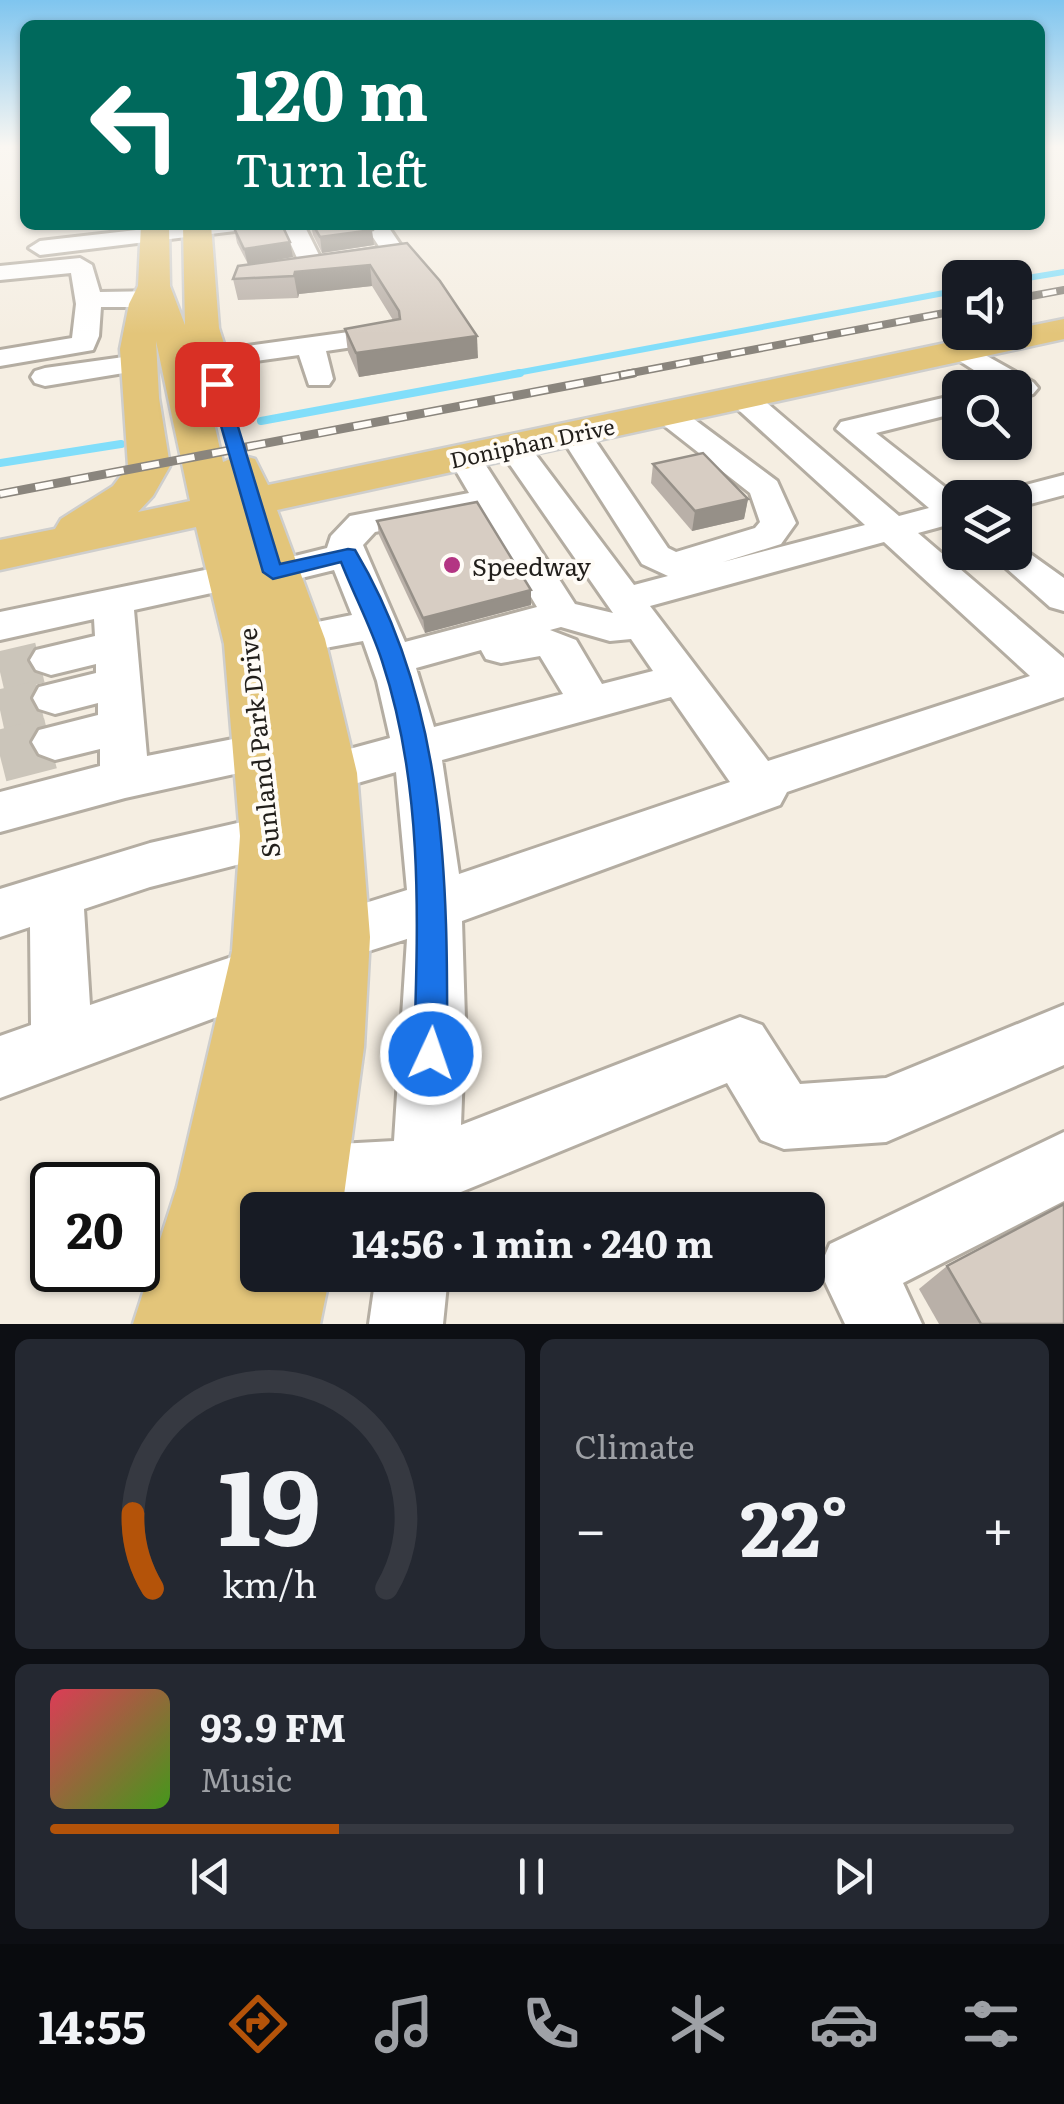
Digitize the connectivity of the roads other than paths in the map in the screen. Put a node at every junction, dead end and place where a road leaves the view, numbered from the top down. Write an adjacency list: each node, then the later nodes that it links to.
1 (155, 230): 5 (street); 10 (main road, Sunland Park Drive)
2 (198, 230): 18 (main road, Sunland Park Drive)
3 (272, 230): 7 (street)
4 (379, 230): 7 (street)
5 (92, 232): 6 (street)
6 (22, 241)
7 (312, 265): 9 (street)
8 (0, 273): 11 (street)
9 (236, 277)
10 (153, 294): 11 (street); 19 (main road); 40 (main road, Sunland Park Drive)
11 (87, 300): 17 (street)
12 (385, 335): 15 (street)
13 (1057, 335): 14 (main road, Doniphan Drive)
14 (1032, 339)
15 (310, 344): 18 (street); 21 (street)
16 (962, 350): 20 (street); 23 (main road, Doniphan Drive)
17 (0, 358)
18 (212, 359): 40 (main road, Sunland Park Drive)
19 (138, 362): 22 (street); 41 (main road)
20 (994, 370)
21 (319, 379)
22 (0, 384)
23 (743, 398): 25 (main road, Doniphan Drive); 29 (street)
24 (942, 408): 27 (street)
25 (668, 414): 26 (main road, Doniphan Drive); 38 (street)
26 (574, 434): 28 (main road, Doniphan Drive); 45 (street)
27 (860, 437): 29 (street); 34 (street)
28 (512, 446): 30 (main road, Doniphan Drive); 35 (street)
29 (801, 449): 39 (street)
30 (464, 457): 33 (main road, Doniphan Drive); 36 (street)
31 (1064, 485): 32 (street)
32 (1032, 493)
33 (371, 500): 36 (street); 40 (main road, Doniphan Drive); 44 (street)
34 (942, 501)
35 (554, 504): 36 (street); 48 (street)
36 (495, 508): 47 (street)
37 (942, 518): 39 (street)
38 (778, 523): 42 (street); 45 (street)
39 (891, 529): 42 (street); 56 (street)
40 (244, 540): 41 (main road, Doniphan Drive); 44 (street); 50 (street); 53 (main road, Sunland Park Drive); 60 (main road, Sunland Park Drive)
41 (51, 545): 43 (main road, Doniphan Drive)
42 (813, 550): 45 (street)
43 (0, 555)
44 (348, 555): 54 (street)
45 (671, 568): 48 (street)
46 (1029, 570): 49 (street)
47 (539, 579): 48 (street); 51 (street)
48 (617, 590): 51 (street); 55 (street)
49 (1064, 598)
50 (113, 601): 52 (street); 57 (street)
51 (561, 614): 54 (street)
52 (0, 626)
53 (298, 640): 54 (street); 60 (main road, Sunland Park Drive)
54 (390, 653): 58 (street); 59 (street)
55 (682, 679): 58 (street); 62 (street)
56 (1064, 681): 62 (street)
57 (119, 685): 57 (street); 61 (street)
58 (590, 704): 59 (street)
59 (418, 752): 60 (street); 66 (street)
60 (294, 762): 61 (street); 64 (main road, Sunland Park Drive); 68 (main road, Sunland Park Drive)
61 (125, 779): 63 (street)
62 (758, 783): 66 (street)
63 (0, 812)
64 (273, 836): 65 (street); 69 (main road, Sunland Park Drive)
65 (56, 895): 67 (street); 71 (street)
66 (434, 907): 68 (street); 74 (street)
67 (0, 913)
68 (334, 937): 75 (main road, Sunland Park Drive)
69 (264, 974): 71 (street); 79 (main road, Sunland Park Drive)
70 (1064, 1035): 74 (street)
71 (62, 1044): 72 (street)
72 (0, 1068)
73 (1064, 1165): 82 (street)
74 (422, 1191): 76 (street)
75 (300, 1192)
76 (391, 1192)
77 (279, 1292): 80 (main road)
78 (410, 1292): 81 (street)
79 (181, 1324)
80 (272, 1324)
81 (406, 1324)
82 (885, 1324)

